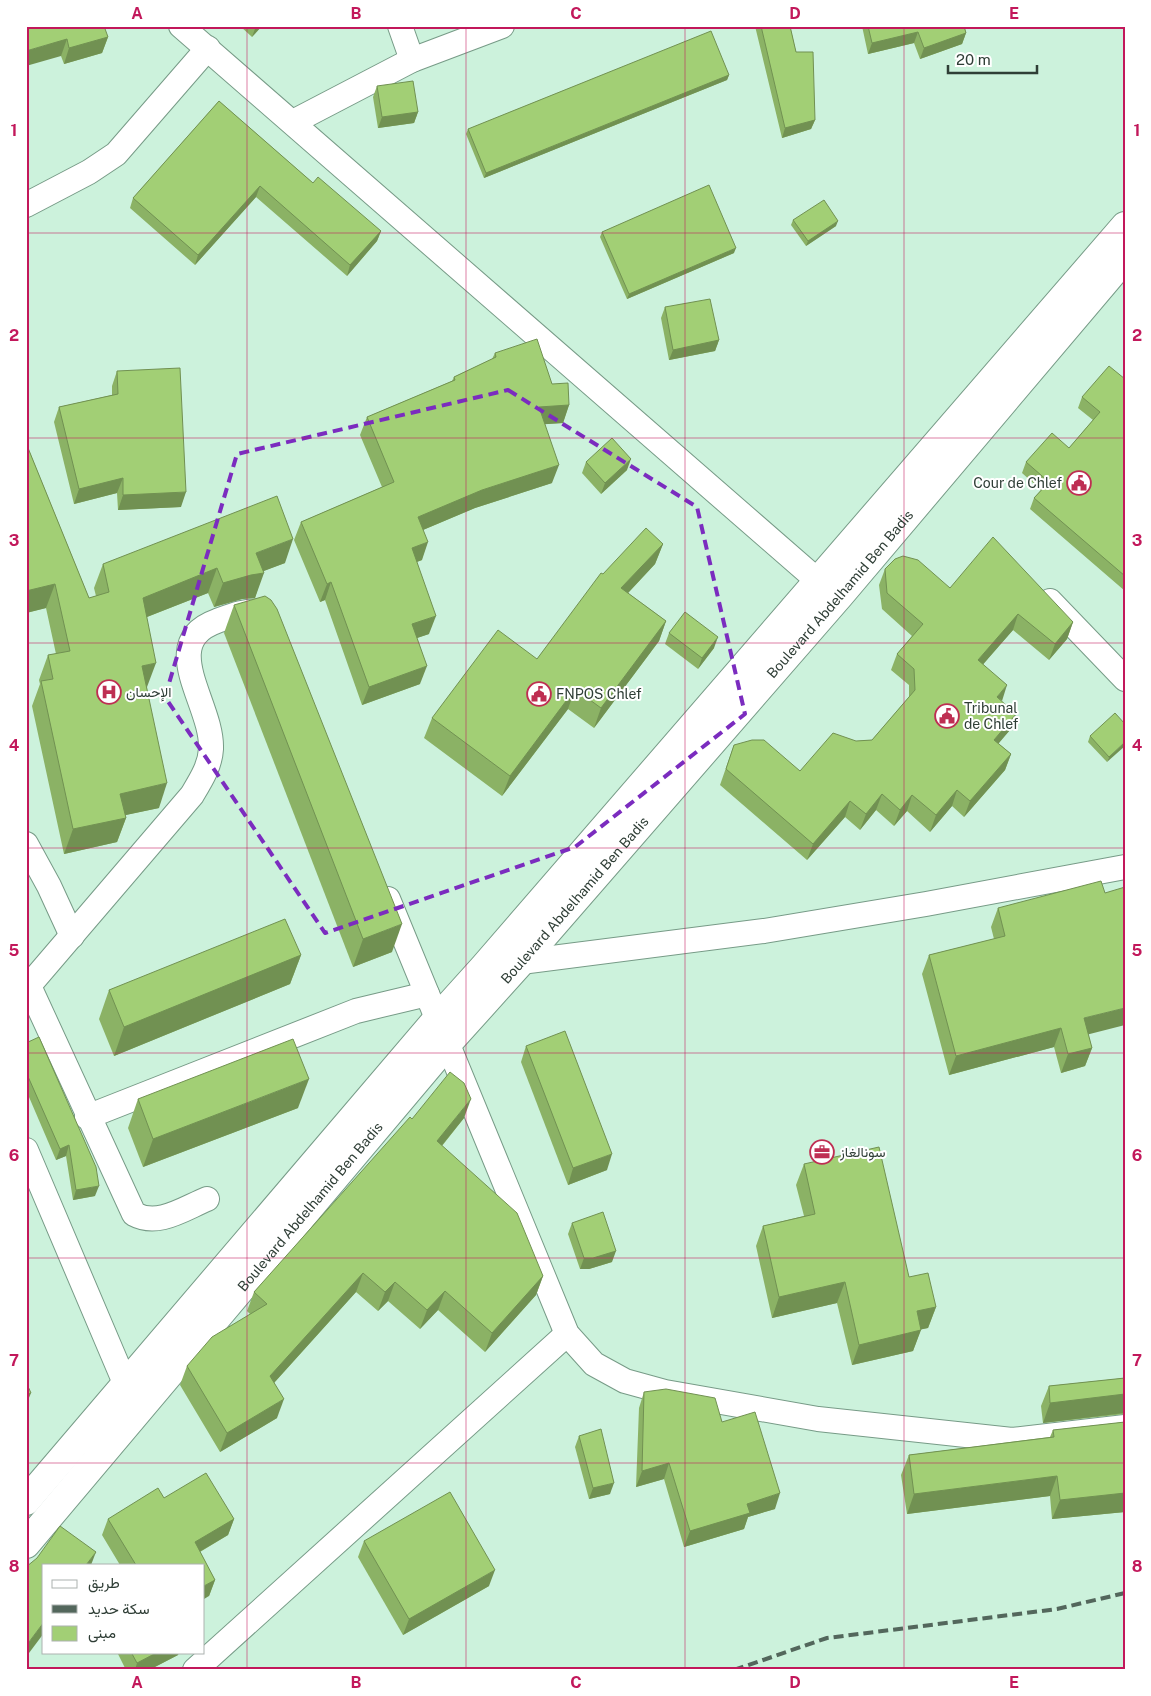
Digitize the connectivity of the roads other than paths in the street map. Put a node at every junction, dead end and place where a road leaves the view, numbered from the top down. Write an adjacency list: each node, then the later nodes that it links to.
1 (181, 26): 4 (street)
2 (400, 26): 5 (street)
3 (502, 26): 5 (street)
4 (208, 48): 6 (street); 7 (street)
5 (412, 60): 6 (street)
6 (293, 122): 10 (street)
7 (26, 205)
8 (1125, 226): 10 (main road, Boulevard Abdelhamid Ben Badis)
9 (1125, 258): 18 (main road, Boulevard Abdelhamid Ben Badis)
10 (817, 580): 20 (main road, Boulevard Abdelhamid Ben Badis)
11 (1037, 587): 13 (street)
12 (276, 625): 17 (street)
13 (1125, 680)
14 (26, 844): 17 (street)
15 (1125, 867): 18 (street)
16 (379, 876): 20 (street)
17 (72, 936): 19 (street)
18 (522, 962): 21 (main road, Boulevard Abdelhamid Ben Badis)
19 (28, 988): 22 (street)
20 (432, 1006): 21 (street); 22 (street); 26 (main road, Boulevard Abdelhamid Ben Badis)
21 (448, 1043): 25 (street); 29 (main road, Boulevard Abdelhamid Ben Badis)
22 (87, 1117): 24 (street)
23 (26, 1150): 26 (street)
24 (207, 1199)
25 (567, 1334): 27 (street); 30 (street)
26 (125, 1383): 28 (main road, Boulevard Abdelhamid Ben Badis)
27 (1125, 1427)
28 (26, 1501)
29 (26, 1544)
30 (195, 1670)

